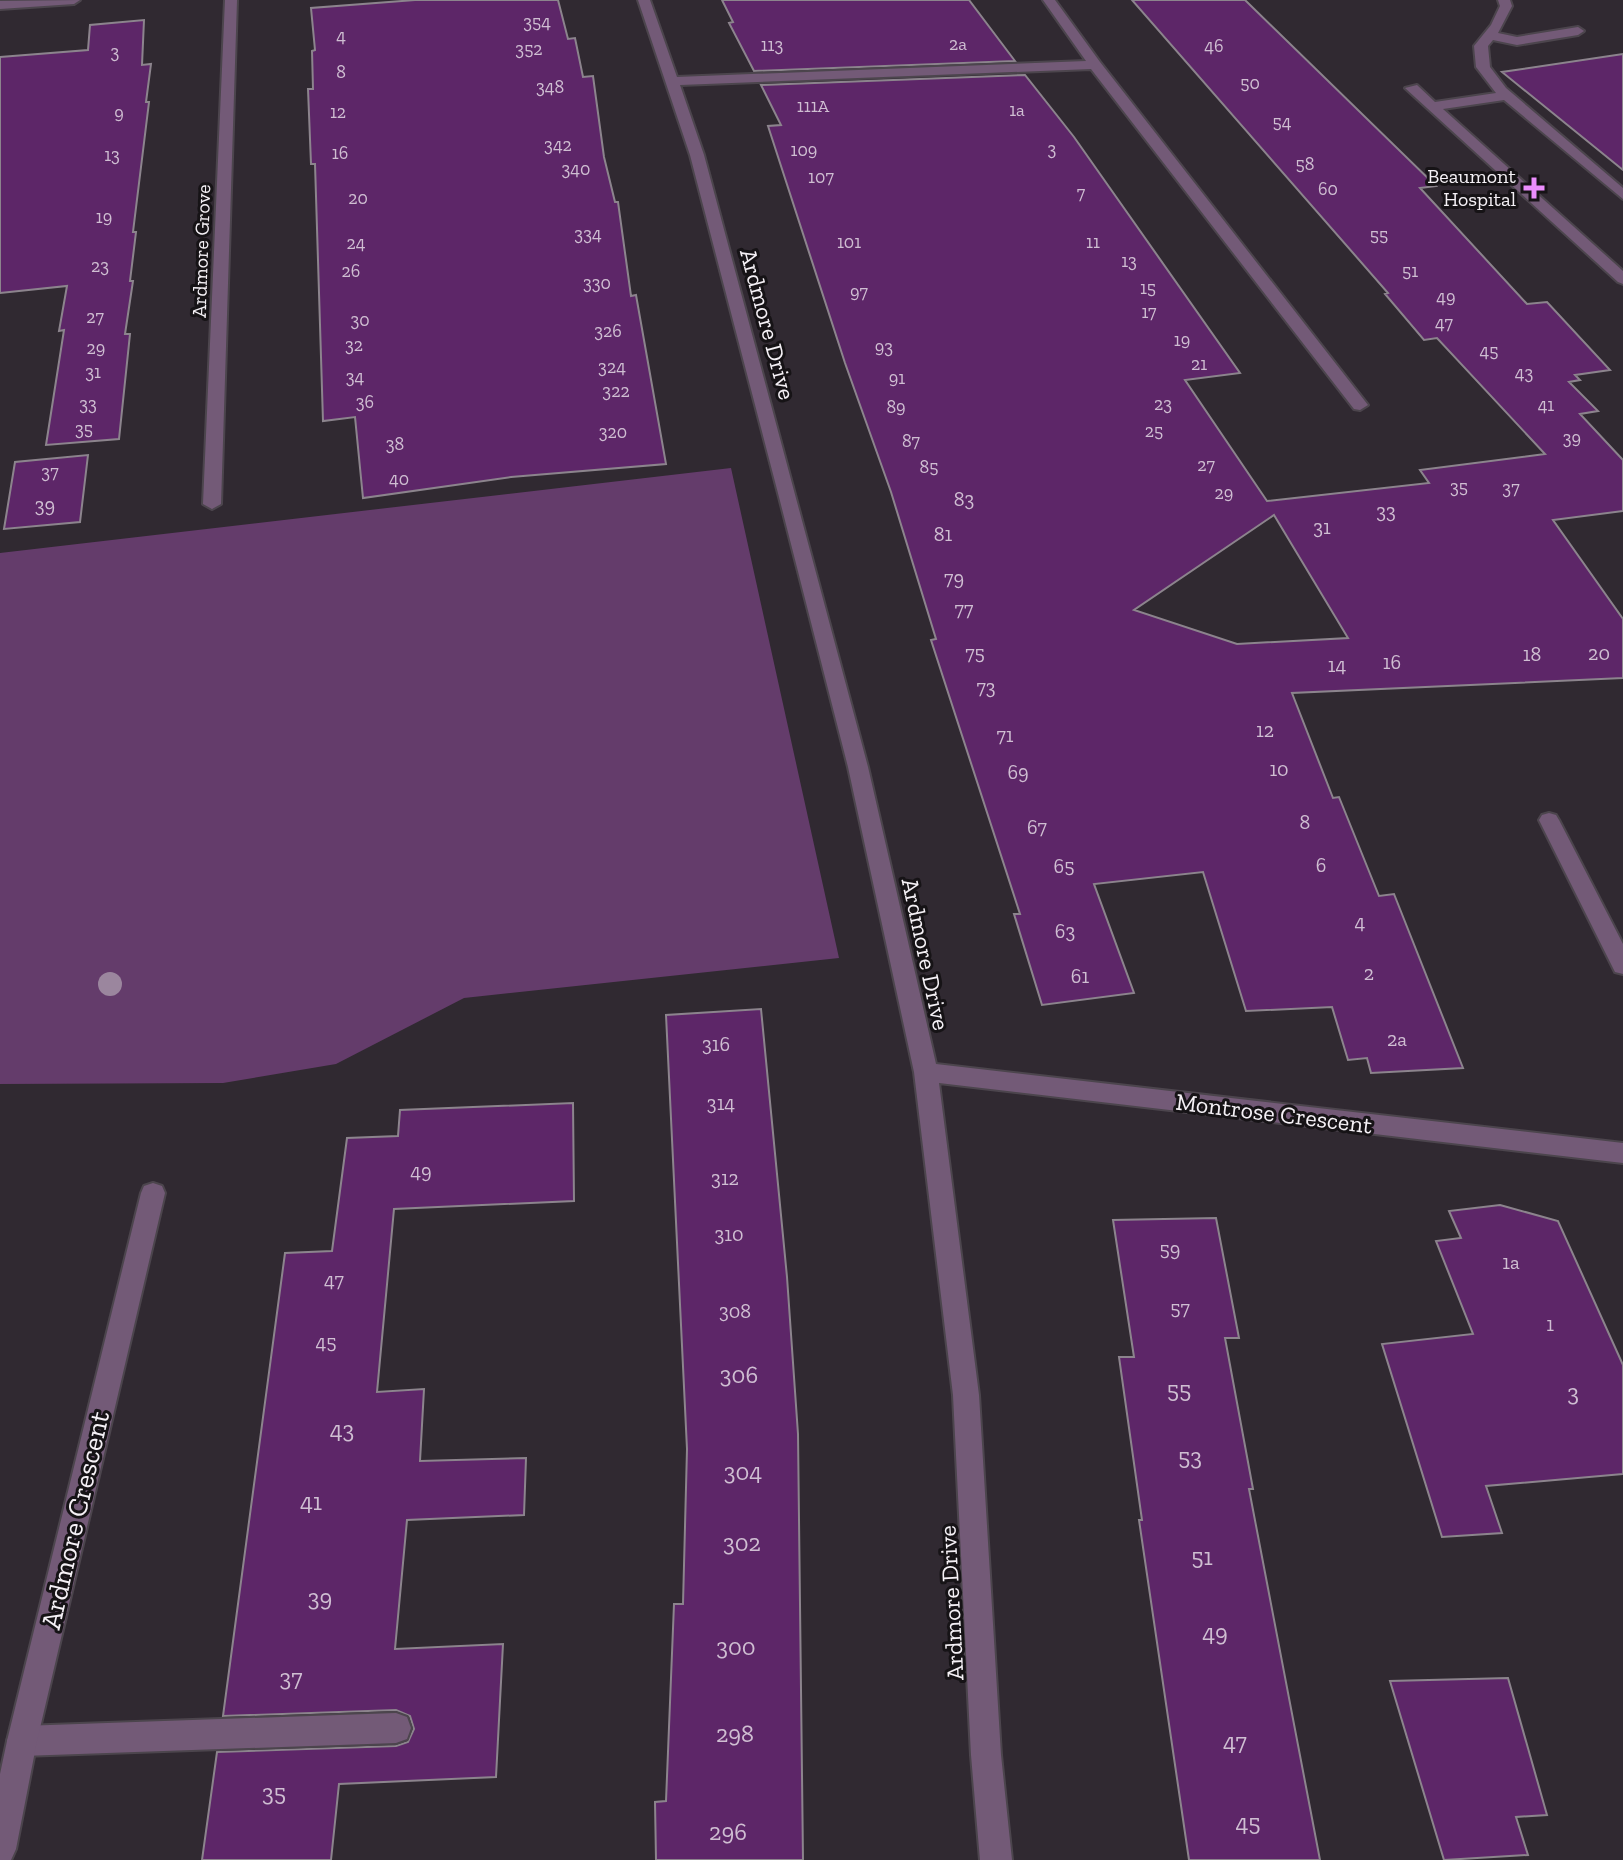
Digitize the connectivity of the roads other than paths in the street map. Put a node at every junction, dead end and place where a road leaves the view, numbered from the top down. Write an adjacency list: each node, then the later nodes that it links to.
1 (74, 0): 6 (street)
2 (231, 0): 17 (street, Ardmore Grove)
3 (644, 0): 10 (street, Ardmore Drive)
4 (1049, 0): 9 (street)
5 (1504, 0): 8 (street)
6 (0, 5)
7 (1578, 31): 8 (street)
8 (1489, 35): 12 (street)
9 (1095, 65): 10 (street); 16 (street)
10 (673, 81): 20 (street, Ardmore Drive)
11 (1412, 88): 13 (street)
12 (1507, 96): 13 (street); 14 (street)
13 (1433, 106): 15 (street)
14 (1623, 195)
15 (1623, 279)
16 (1360, 405)
17 (212, 504)
18 (1549, 820): 19 (street)
19 (1623, 966)
20 (926, 1072): 21 (street, Montrose Crescent); 26 (street, Ardmore Drive)
21 (1623, 1153)
22 (153, 1193): 24 (street, Ardmore Crescent)
23 (396, 1728): 24 (street)
24 (22, 1741): 25 (street, Ardmore Crescent)
25 (0, 1849)
26 (996, 1860)

